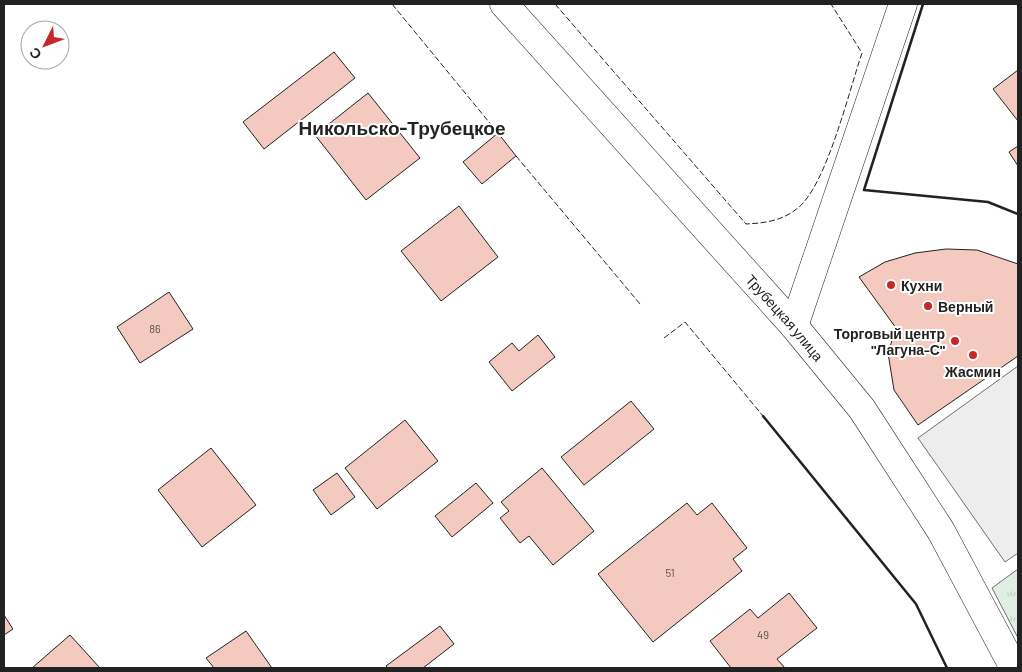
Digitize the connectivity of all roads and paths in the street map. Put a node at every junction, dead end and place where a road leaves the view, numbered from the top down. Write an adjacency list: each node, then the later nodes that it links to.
1 (504, 4): 3 (main road, Трубецкая улица)
2 (903, 4): 3 (main road)
3 (794, 326): 4 (main road, Трубецкая улица)
4 (1014, 668)

